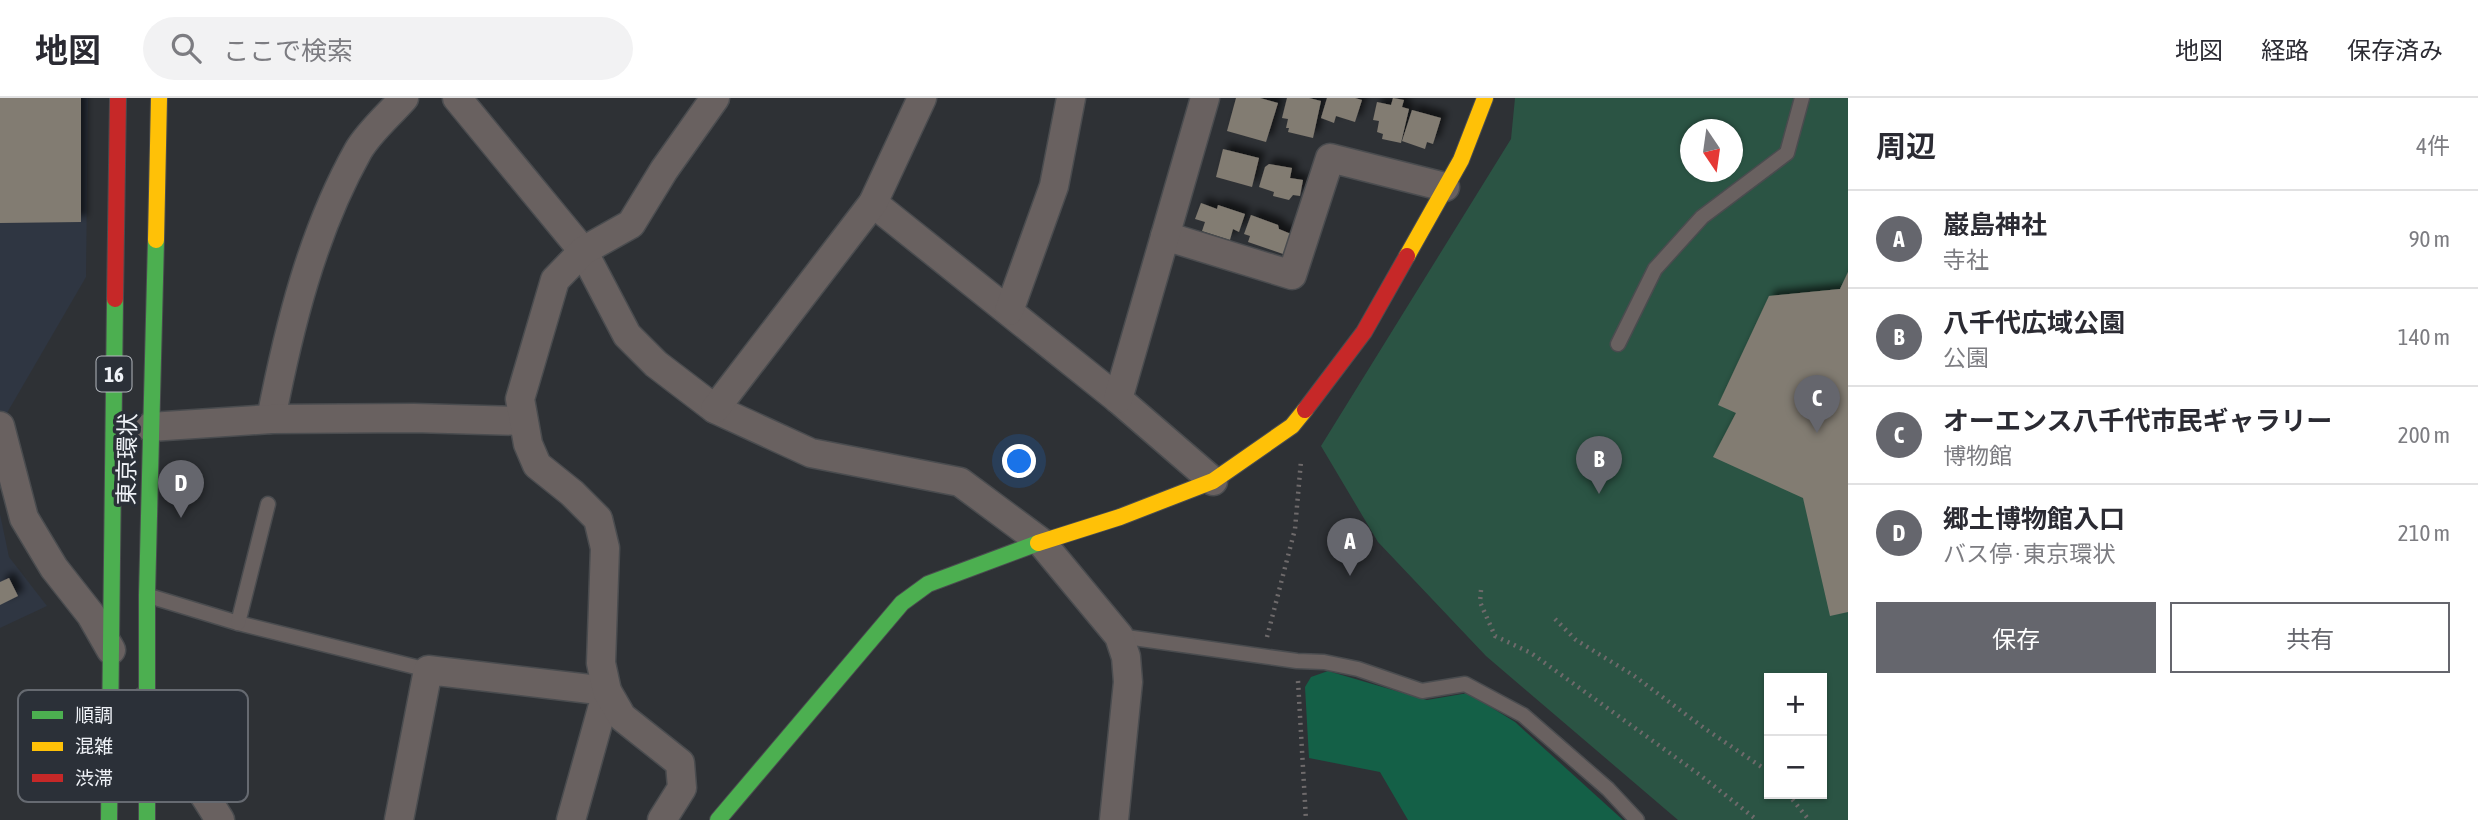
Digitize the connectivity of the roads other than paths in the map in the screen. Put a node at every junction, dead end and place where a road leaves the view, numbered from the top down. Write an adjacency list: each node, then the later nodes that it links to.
1 (118, 98): 29 (main road, 東京環状 / 16)
2 (159, 98): 22 (main road, 東京環状 / 16)
3 (404, 98): 19 (street)
4 (457, 98): 14 (street)
5 (715, 98): 14 (street)
6 (922, 98): 12 (street)
7 (1071, 98): 15 (street)
8 (1205, 98): 13 (street)
9 (1485, 98): 11 (main road)
10 (1802, 98): 16 (lane)
11 (1445, 187): 13 (street); 23 (main road)
12 (873, 203): 15 (street); 18 (street)
13 (1165, 236): 17 (street)
14 (583, 251): 18 (street); 20 (street)
15 (1009, 311): 17 (street)
16 (1618, 344)
17 (1118, 399): 23 (street)
18 (715, 409): 25 (street)
19 (271, 419): 20 (street); 22 (street)
20 (523, 421): 34 (street)
21 (0, 426): 29 (street)
22 (150, 427): 26 (main road, 東京環状 / 16)
23 (1213, 481): 25 (main road)
24 (268, 504): 27 (lane)
25 (1041, 542): 28 (street); 44 (main road)
26 (147, 595): 27 (lane); 33 (main road, 東京環状 / 16)
27 (238, 623): 30 (lane)
28 (1119, 636): 45 (street); 46 (lane)
29 (111, 650): 31 (main road, 東京環状 / 16); 32 (street)
30 (428, 670): 34 (street); 41 (street)
31 (111, 690)
32 (138, 690)
33 (145, 690)
34 (607, 691): 42 (street); 43 (street)
35 (109, 802): 38 (main road, 東京環状 / 16)
36 (147, 802): 39 (main road, 東京環状 / 16)
37 (209, 802): 40 (street)
38 (109, 820)
39 (147, 820)
40 (220, 820)
41 (399, 820)
42 (571, 820)
43 (662, 820)
44 (718, 820)
45 (1114, 820)
46 (1637, 820)

